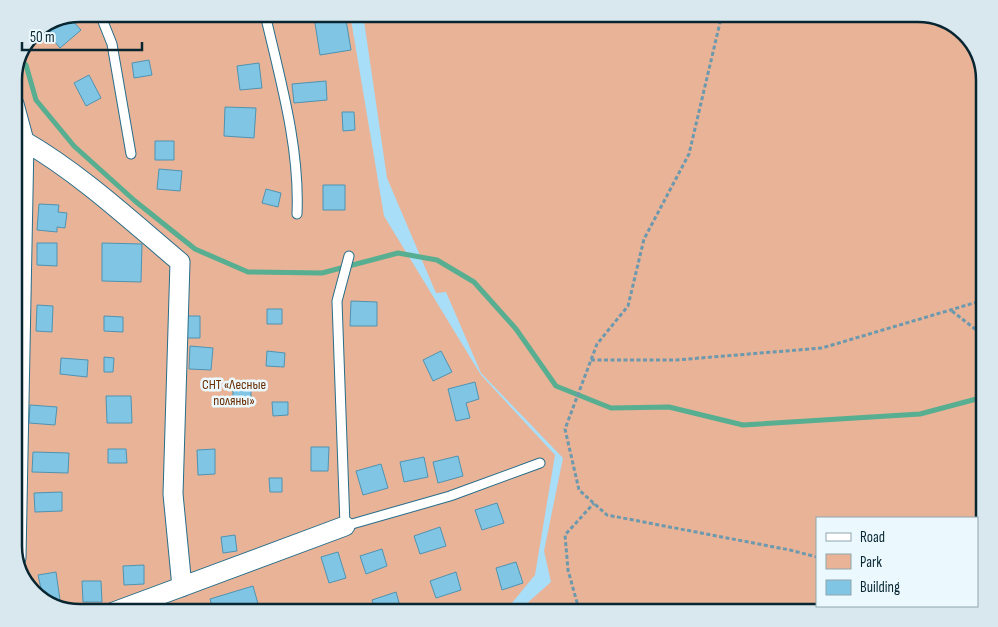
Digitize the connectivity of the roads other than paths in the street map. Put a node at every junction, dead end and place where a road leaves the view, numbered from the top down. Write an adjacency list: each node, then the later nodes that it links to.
1 (103, 22): 5 (lane)
2 (268, 22): 7 (lane)
3 (23, 137): 4 (street)
4 (24, 141): 6 (street); 11 (street)
5 (131, 154)
6 (23, 193)
7 (297, 214)
8 (349, 256): 10 (lane)
9 (540, 463): 10 (lane)
10 (345, 526): 11 (street)
11 (182, 587): 12 (street)
12 (136, 604)

